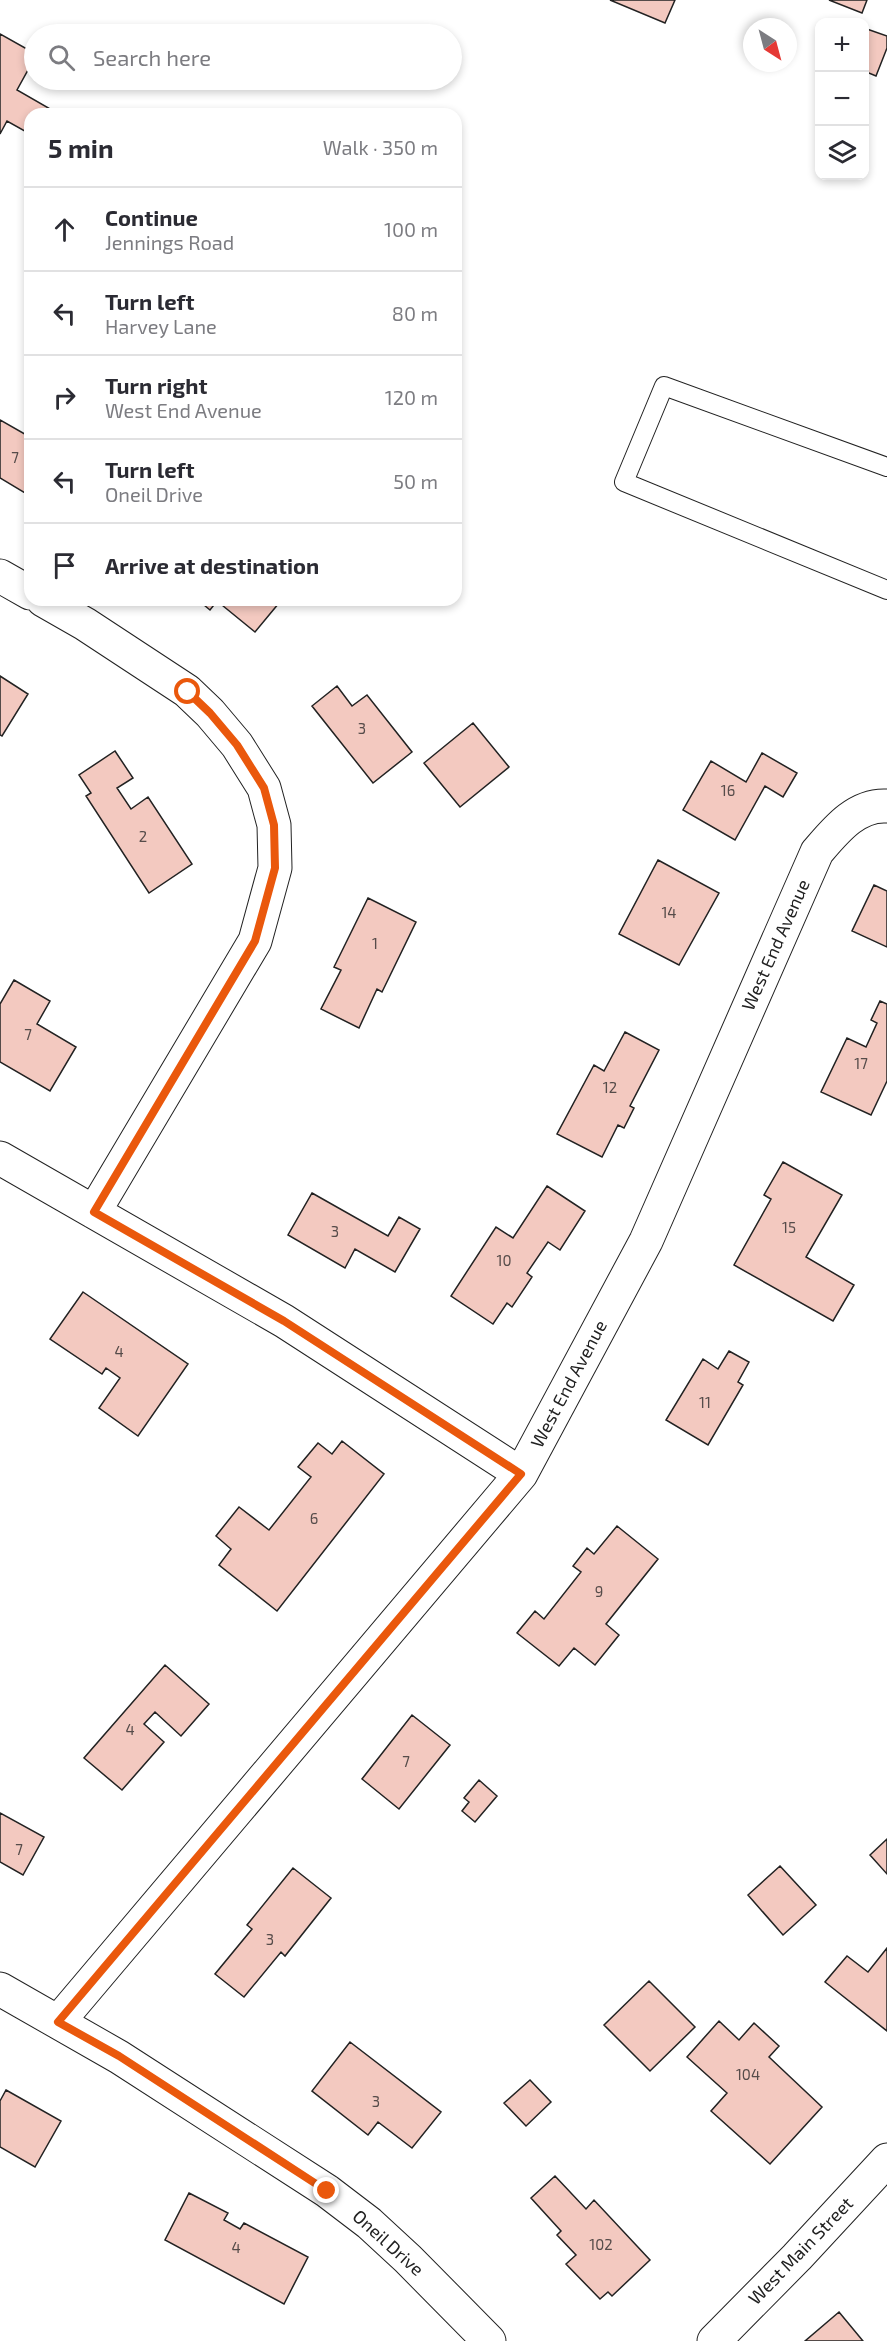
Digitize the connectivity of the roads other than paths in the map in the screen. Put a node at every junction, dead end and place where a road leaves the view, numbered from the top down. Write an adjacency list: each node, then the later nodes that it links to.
1 (887, 467): 4 (lane)
2 (0, 576): 3 (street)
3 (24, 589)
4 (887, 590)
5 (54, 606): 8 (street)
6 (887, 806): 9 (street, West End Avenue)
7 (0, 1158): 8 (street)
8 (94, 1212): 9 (street)
9 (521, 1474): 11 (street, West End Avenue)
10 (0, 1989): 11 (street, Oneil Drive)
11 (58, 2022): 13 (street, Oneil Drive)
12 (887, 2160): 14 (street, West Main Street)
13 (489, 2341)
14 (714, 2341)

